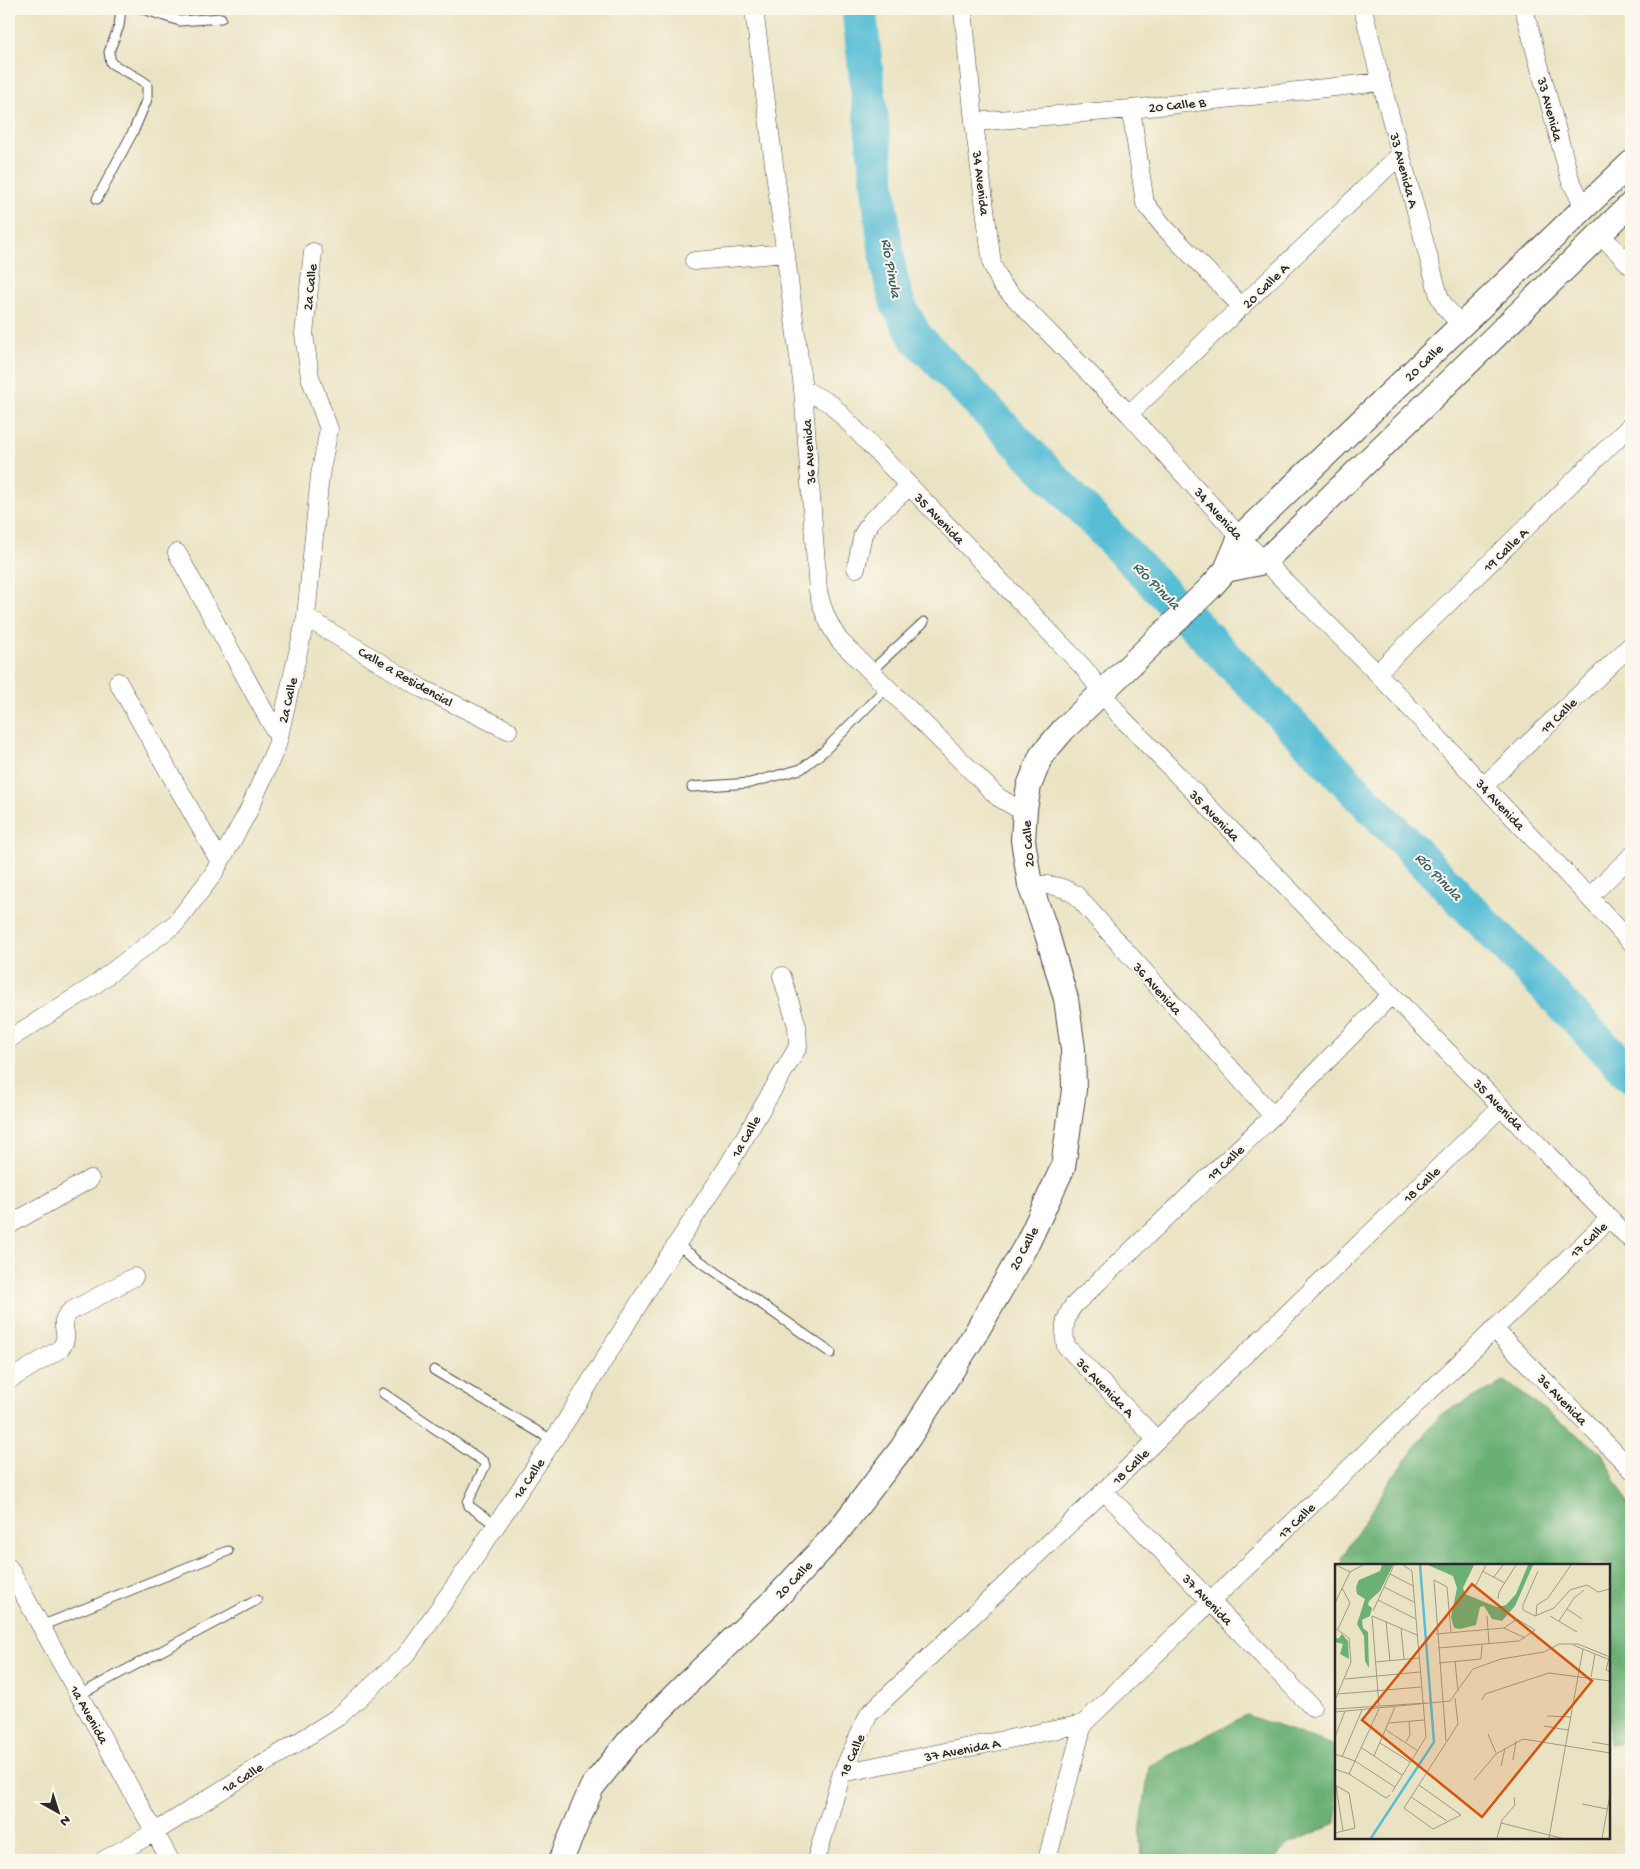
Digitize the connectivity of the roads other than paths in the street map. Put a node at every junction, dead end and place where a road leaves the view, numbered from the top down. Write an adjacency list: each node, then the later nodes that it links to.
1 (121, 9): 13 (lane)
2 (143, 9): 7 (lane)
3 (754, 9): 18 (street, 36 Avenida)
4 (963, 9): 10 (street, 34 Avenida)
5 (1363, 9): 8 (street, 33 Avenida A)
6 (1524, 9): 15 (street, 33 Avenida)
7 (221, 18)
8 (1381, 82): 9 (street, 20 Calle B); 11 (street, 33 Avenida A)
9 (1131, 109): 10 (street, 20 Calle B); 22 (street)
10 (974, 122): 25 (street, 34 Avenida)
11 (1401, 154): 22 (street, 20 Calle A); 23 (street, 33 Avenida A)
12 (1631, 162): 15 (main road, 20 Calle)
13 (97, 200)
14 (1631, 204): 16 (main road)
15 (1584, 207): 21 (main road); 23 (main road, 20 Calle)
16 (1600, 234): 20 (street); 21 (main road)
17 (313, 252): 33 (street, 2a Calle)
18 (786, 253): 19 (street); 24 (street, 36 Avenida)
19 (694, 261)
20 (1631, 266)
21 (1552, 280): 30 (main road)
22 (1242, 307): 25 (street, 20 Calle A)
23 (1461, 325): 28 (main road, 20 Calle)
24 (803, 389): 27 (street, 35 Avenida); 36 (street, 36 Avenida)
25 (1129, 414): 28 (street, 34 Avenida)
26 (1631, 425): 37 (street, 19 Calle A)
27 (910, 486): 31 (street); 40 (street, 35 Avenida)
28 (1240, 537): 30 (street, 34 Avenida); 32 (main road, 20 Calle)
29 (178, 553): 42 (street)
30 (1264, 562): 32 (main road); 37 (street, 34 Avenida)
31 (856, 568)
32 (1226, 570): 40 (main road, 20 Calle)
33 (306, 617): 41 (street, Calle a Residencial); 42 (street, 2a Calle)
34 (924, 622): 36 (lane)
35 (1631, 645): 43 (street, 19 Calle)
36 (871, 671): 39 (street, 36 Avenida)
37 (1377, 673): 43 (street, 34 Avenida)
38 (118, 682): 47 (street)
39 (887, 687): 44 (lane); 45 (street, 36 Avenida)
40 (1102, 692): 45 (main road, 20 Calle); 52 (street, 35 Avenida)
41 (508, 730)
42 (279, 738): 47 (street, 2a Calle)
43 (1484, 786): 49 (street, 34 Avenida)
44 (692, 787)
45 (1025, 809): 48 (main road, 20 Calle)
46 (1631, 856): 49 (street)
47 (220, 862): 53 (street, 2a Calle)
48 (1030, 886): 55 (street, 36 Avenida); 85 (main road, 20 Calle)
49 (1589, 897): 50 (street, 34 Avenida)
50 (1631, 942)
51 (782, 976): 60 (street, 1a Calle)
52 (1391, 995): 54 (street, 35 Avenida); 55 (street, 19 Calle)
53 (9, 1040)
54 (1501, 1106): 57 (street, 35 Avenida); 69 (street, 18 Calle)
55 (1273, 1116): 63 (street, 19 Calle)
56 (90, 1179): 58 (street)
57 (1610, 1218): 59 (street, 35 Avenida); 62 (street, 17 Calle)
58 (9, 1225)
59 (1631, 1240)
60 (676, 1244): 64 (lane); 68 (street, 1a Calle)
61 (134, 1277): 66 (street)
62 (1494, 1329): 70 (street, 36 Avenida); 76 (street, 17 Calle)
63 (1064, 1330): 69 (street, 36 Avenida A)
64 (831, 1353)
65 (434, 1370): 68 (lane)
66 (9, 1380)
67 (383, 1393): 72 (lane)
68 (552, 1440): 72 (street, 1a Calle)
69 (1157, 1440): 71 (street, 18 Calle)
70 (1631, 1469)
71 (1104, 1491): 76 (street, 37 Avenida); 81 (street, 18 Calle)
72 (496, 1525): 82 (street, 1a Calle)
73 (228, 1551): 77 (lane)
74 (9, 1568): 77 (street, 1a Avenida)
75 (257, 1600): 78 (lane)
76 (1211, 1601): 79 (street, 37 Avenida); 80 (street, 17 Calle)
77 (41, 1626): 78 (street, 1a Avenida)
78 (79, 1695): 82 (street, 1a Avenida)
79 (1312, 1707)
80 (1083, 1724): 81 (street, 37 Avenida A); 87 (street)
81 (842, 1773): 86 (street, 18 Calle)
82 (155, 1832): 83 (street, 1a Calle); 84 (street, 1a Avenida)
83 (104, 1860)
84 (170, 1860)
85 (561, 1860)
86 (816, 1860)
87 (1047, 1860)

